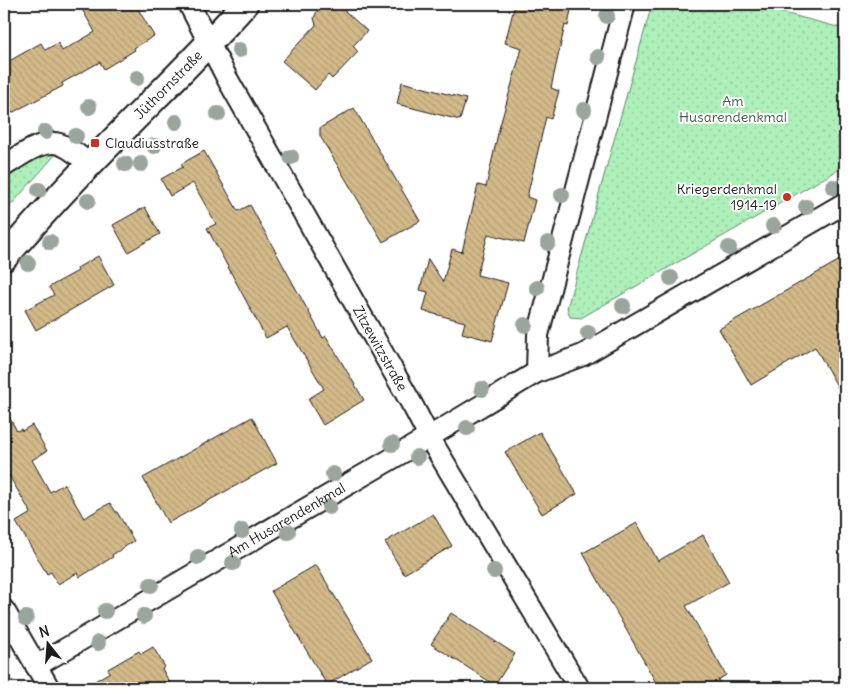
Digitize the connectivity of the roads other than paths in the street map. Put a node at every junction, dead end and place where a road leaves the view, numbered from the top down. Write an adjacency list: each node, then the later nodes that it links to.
1 (188, 4): 4 (street, Zitzewitzstraße)
2 (244, 4): 4 (street, Jüthornstraße)
3 (625, 4): 9 (street)
4 (208, 43): 5 (street, Jüthornstraße); 10 (street, Zitzewitzstraße)
5 (90, 164): 6 (street); 8 (street, Jüthornstraße)
6 (4, 166)
7 (845, 203): 9 (street, Am Husarendenkmal)
8 (4, 258)
9 (536, 372): 10 (street, Am Husarendenkmal)
10 (429, 437): 12 (street, Am Husarendenkmal); 14 (street, Zitzewitzstraße)
11 (4, 610): 12 (street)
12 (36, 666): 13 (street)
13 (49, 688)
14 (579, 688)

